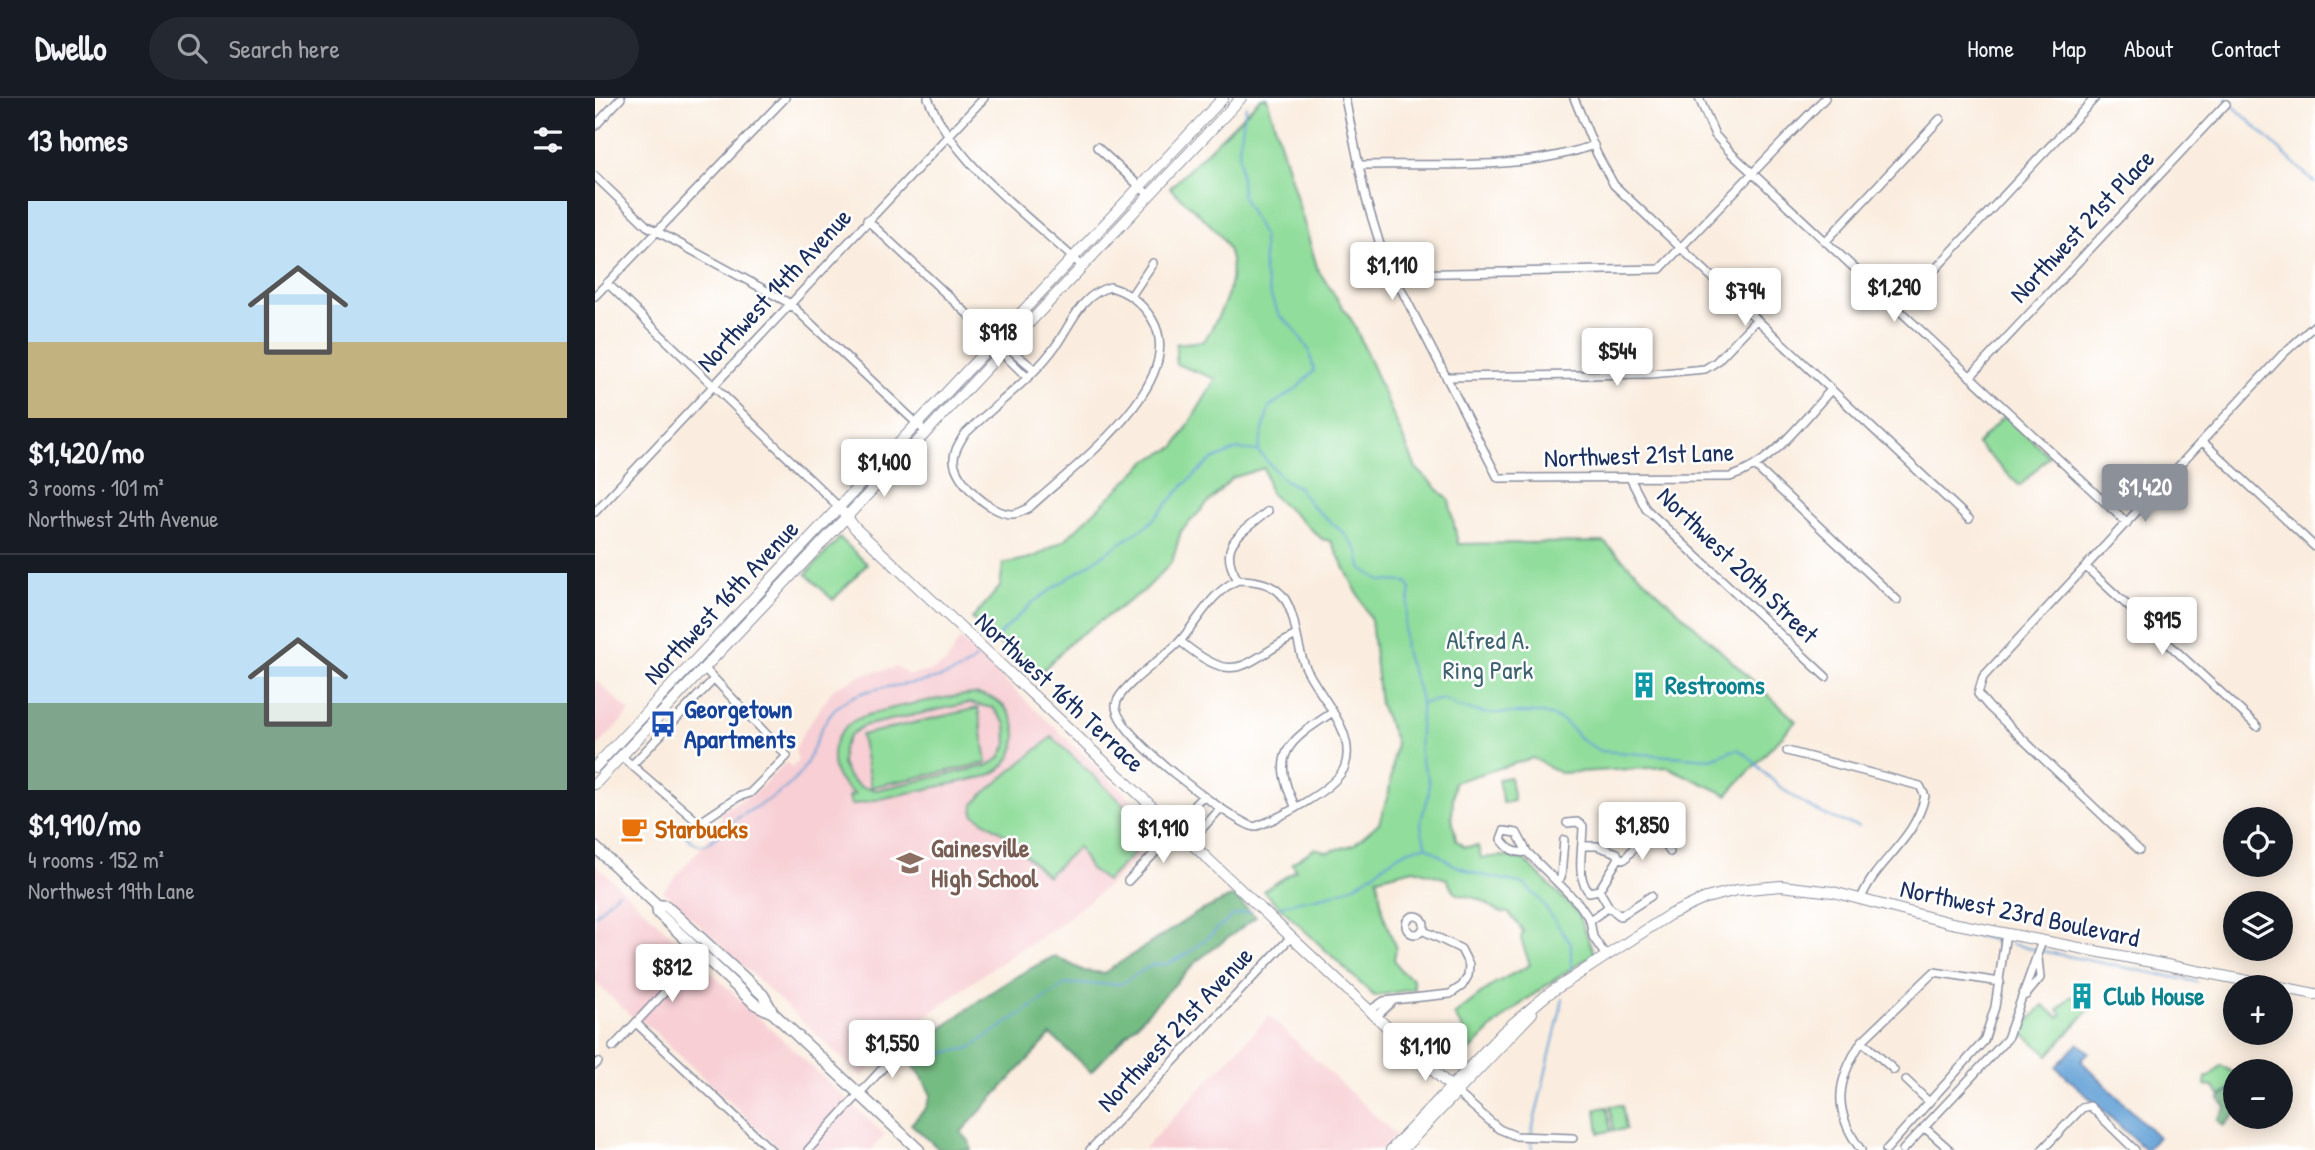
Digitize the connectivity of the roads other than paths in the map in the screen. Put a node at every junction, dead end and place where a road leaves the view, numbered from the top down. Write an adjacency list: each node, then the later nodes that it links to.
1 (621, 98): 15 (street)
2 (785, 98): 25 (street)
3 (929, 98): 16 (street)
4 (984, 98): 16 (street, Northwest 14th Avenue)
5 (1241, 98): 13 (street, Northwest 16th Avenue)
6 (1345, 98): 19 (street)
7 (1574, 98): 17 (street)
8 (1699, 98): 20 (street)
9 (1825, 98): 20 (street)
10 (2095, 98): 36 (street)
11 (1221, 100): 13 (street); 22 (street, Northwest 16th Avenue)
12 (2226, 104): 44 (street, Northwest 21st Place)
13 (1229, 111): 23 (street, Northwest 16th Avenue)
14 (1940, 119): 26 (street)
15 (595, 126)
16 (948, 135): 24 (street, Northwest 14th Avenue); 28 (street)
17 (1594, 145): 19 (street); 27 (street)
18 (1097, 147): 22 (street)
19 (1358, 165): 31 (street)
20 (1753, 174): 26 (street); 27 (street)
21 (595, 176): 25 (street)
22 (1140, 186): 23 (street); 28 (street, Northwest 16th Avenue)
23 (1149, 195): 30 (street, Northwest 16th Avenue)
24 (867, 220): 35 (street, Northwest 14th Avenue); 39 (street)
25 (657, 229): 32 (street); 35 (street)
26 (1825, 242): 36 (street)
27 (1681, 250): 31 (street); 37 (street)
28 (1072, 257): 30 (street); 39 (street, Northwest 16th Avenue)
29 (1153, 263): 34 (street)
30 (1082, 266): 40 (street, Northwest 16th Avenue)
31 (1395, 274): 43 (street)
32 (607, 283): 33 (street); 45 (street, Northwest 16th Terrace)
33 (595, 296)
34 (1131, 296): 41 (street); 42 (street)
35 (789, 303): 45 (street, Northwest 14th Avenue); 47 (street)
36 (1898, 309): 44 (street)
37 (1756, 320): 43 (street); 46 (street)
38 (2315, 325): 49 (street)
39 (995, 341): 40 (street); 47 (street, Northwest 16th Avenue)
40 (1005, 349): 41 (street); 42 (street); 48 (street, Northwest 16th Avenue)
41 (1034, 369): 42 (street)
42 (1027, 377)
43 (1446, 377): 51 (street, Northwest 21st Lane)
44 (1970, 377): 57 (street)
45 (713, 387): 52 (street, Northwest 16th Terrace); 54 (street, Northwest 14th Avenue)
46 (1831, 390): 50 (street, Northwest 21st Lane); 56 (street)
47 (917, 424): 48 (street); 52 (street, Northwest 16th Avenue)
48 (926, 432): 55 (street, Northwest 16th Avenue)
49 (2203, 442): 57 (street); 58 (street)
50 (1756, 467): 51 (street, Northwest 21st Lane); 61 (street)
51 (1630, 478): 68 (street, Northwest 20th Street)
52 (839, 507): 55 (street, Northwest 16th Terrace); 62 (street, Northwest 16th Avenue)
53 (1268, 511): 60 (street)
54 (595, 512)
55 (847, 517): 63 (street, Northwest 16th Avenue); 81 (street, Northwest 16th Terrace)
56 (1969, 519)
57 (2127, 523): 59 (street)
58 (2315, 547)
59 (2086, 567): 71 (street); 86 (street)
60 (1238, 580): 64 (street); 65 (street)
61 (1897, 600)
62 (749, 603): 63 (street); 66 (street, Northwest 16th Avenue)
63 (756, 612): 67 (street, Northwest 16th Avenue)
64 (1296, 635): 65 (street); 70 (street)
65 (1181, 641): 77 (street)
66 (697, 659): 67 (street); 75 (street, Northwest 16th Avenue)
67 (704, 668): 69 (street); 73 (street, Northwest 16th Avenue)
68 (1826, 677)
69 (714, 679): 74 (street); 74 (street)
70 (1333, 712): 78 (street); 78 (street)
71 (2257, 726)
72 (1787, 751): 96 (street)
73 (621, 756): 74 (street); 76 (street, Northwest 16th Avenue)
74 (632, 765)
75 (595, 767)
76 (595, 784)
77 (1203, 796): 79 (street); 81 (street)
78 (1294, 806): 79 (street)
79 (1220, 809): 83 (street)
80 (1567, 823): 84 (street)
81 (1175, 828): 83 (street, Northwest 16th Terrace); 90 (street)
82 (1564, 840): 91 (street)
83 (1190, 842): 102 (street, Northwest 16th Terrace)
84 (1582, 846): 89 (street); 92 (street)
85 (595, 847): 97 (main road)
86 (2139, 850)
87 (1527, 852): 91 (street)
88 (1670, 852): 89 (street)
89 (1619, 858): 93 (street)
90 (1128, 881)
91 (1557, 882): 94 (street)
92 (1584, 886): 93 (street); 94 (street)
93 (1599, 890): 98 (street)
94 (1572, 895): 99 (street)
95 (1651, 896): 98 (street)
96 (1861, 899): 101 (street, Northwest 23rd Boulevard); 105 (street, Northwest 23rd Boulevard)
97 (657, 905): 104 (main road); 110 (main road)
98 (1609, 907): 99 (street)
99 (1590, 920): 105 (street)
100 (1422, 930): 112 (street)
101 (2006, 933): 103 (street, Northwest 23rd Boulevard); 107 (street)
102 (1291, 937): 112 (street, Northwest 16th Terrace); 127 (street, Northwest 21st Avenue)
103 (2042, 941): 106 (street, Northwest 23rd Boulevard); 122 (street)
104 (701, 953): 110 (main road); 111 (main road); 113 (street)
105 (1606, 956): 119 (street, Northwest 23rd Boulevard)
106 (2223, 976)
107 (2000, 982): 114 (street); 121 (street)
108 (2293, 990): 109 (street, Northwest 23rd Boulevard)
109 (2315, 994)
110 (763, 995): 111 (main road)
111 (773, 1013): 120 (main road)
112 (1373, 1014): 119 (street, Northwest 16th Terrace)
113 (636, 1023): 116 (street); 124 (street)
114 (1862, 1041): 117 (street); 130 (street)
115 (903, 1046): 120 (street)
116 (613, 1047)
117 (1894, 1070)
118 (1906, 1080): 121 (street)
119 (1454, 1090): 123 (street, Northwest 16th Terrace); 128 (street); 129 (street)
120 (859, 1094): 125 (street); 126 (main road)
121 (1929, 1102): 131 (street)
122 (1924, 1127): 132 (street); 133 (street)
123 (1573, 1138)
124 (771, 1150)
125 (808, 1150)
126 (919, 1150)
127 (1090, 1150)
128 (1391, 1150)
129 (1402, 1150)
130 (1861, 1150)
131 (1885, 1150)
132 (1903, 1150)
133 (1950, 1150)
134 (2042, 1150): 135 (street)
135 (2135, 1150)

